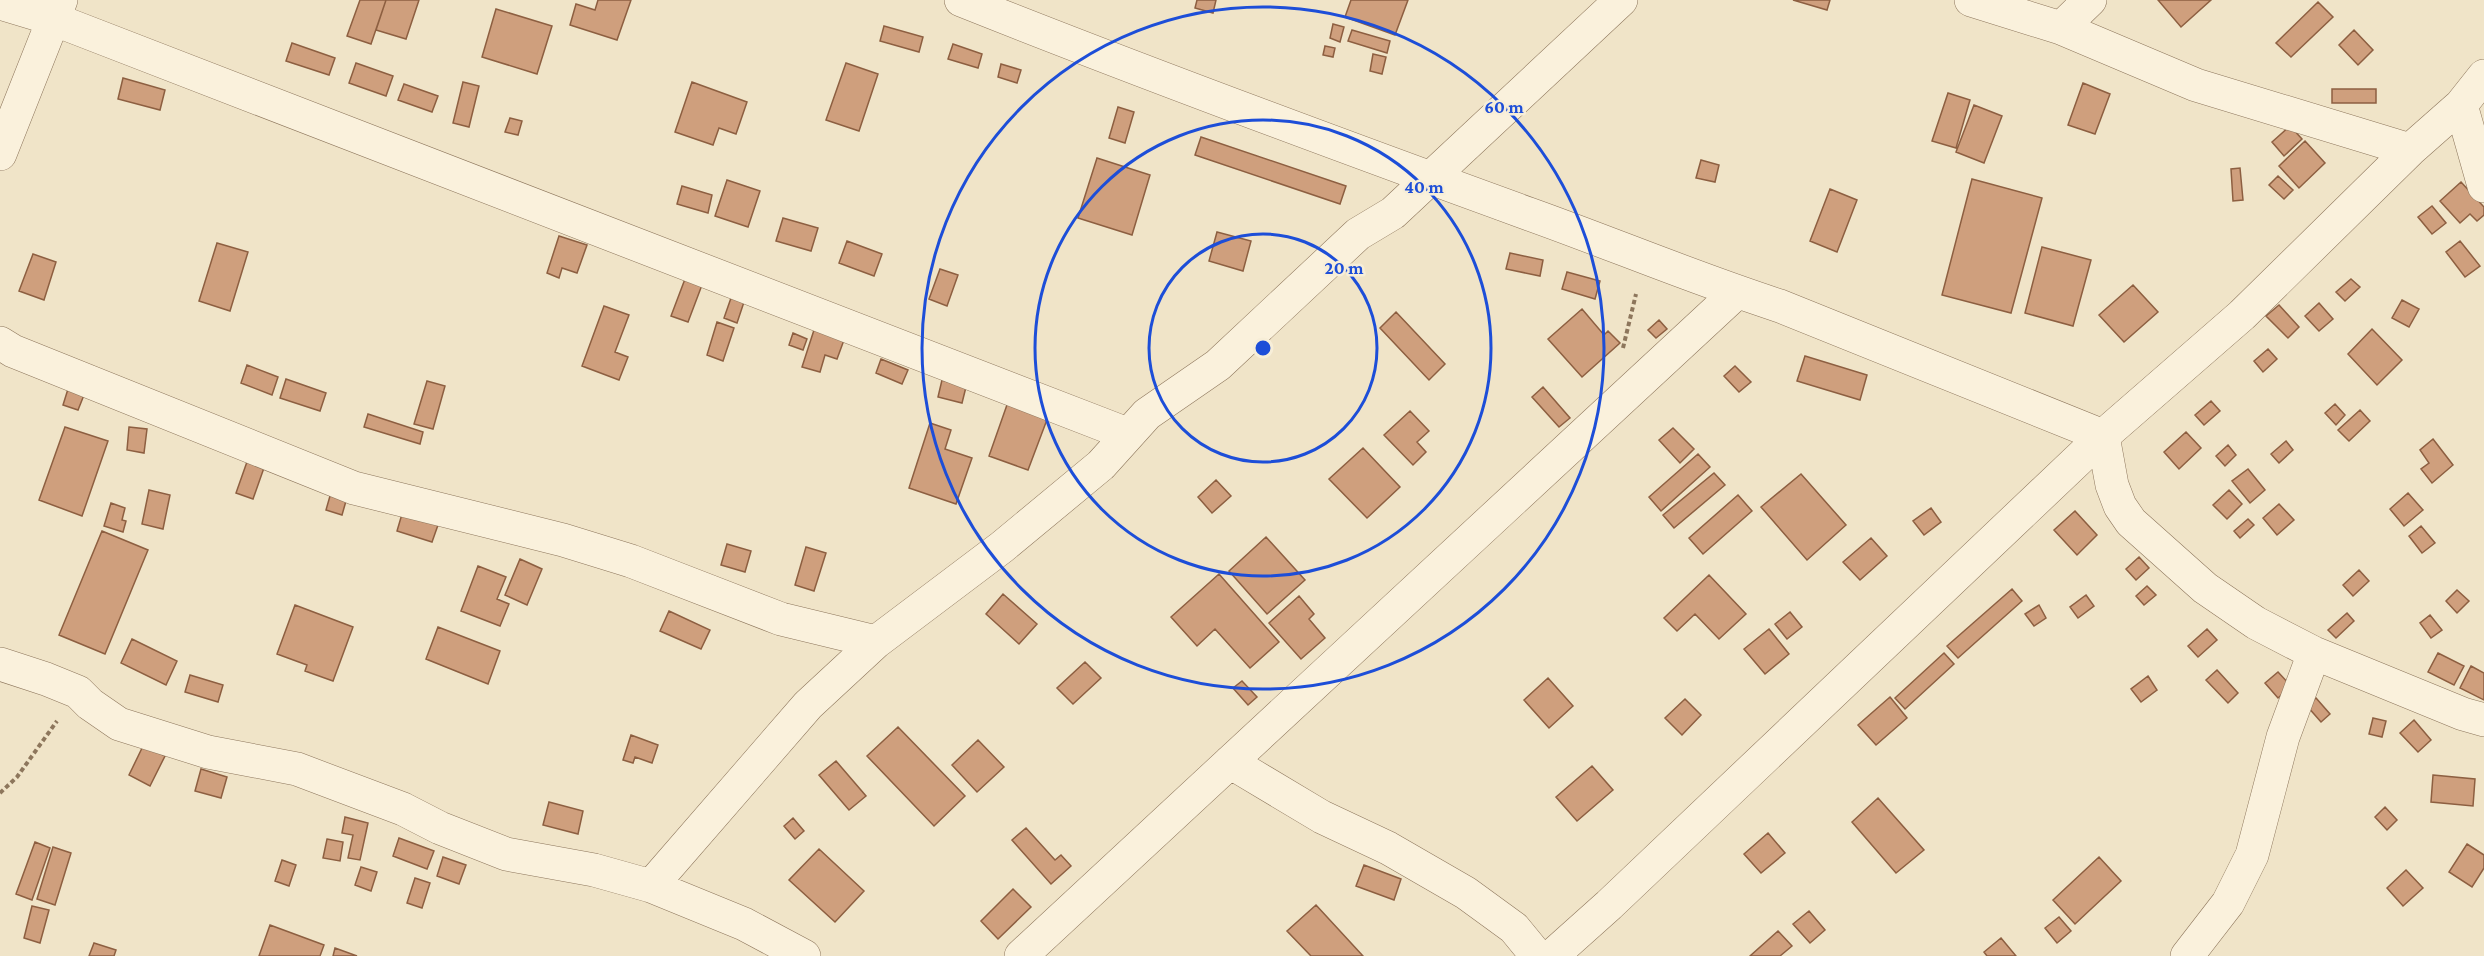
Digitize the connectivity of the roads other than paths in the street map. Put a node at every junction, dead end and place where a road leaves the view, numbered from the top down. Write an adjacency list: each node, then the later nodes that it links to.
1 (961, 0): 12 (street)
2 (1621, 0): 12 (street)
3 (1971, 0): 7 (street)
4 (2090, 0): 7 (street)
5 (0, 3): 6 (street)
6 (57, 9): 11 (street); 16 (street)
7 (2061, 28): 10 (street)
8 (2484, 76): 9 (street)
9 (2472, 102): 10 (street); 13 (street)
10 (2409, 150): 17 (street)
11 (0, 154)
12 (1428, 179): 14 (street); 16 (street)
13 (2484, 186)
14 (1737, 292): 17 (street); 22 (street)
15 (0, 343): 18 (street)
16 (1127, 434): 18 (street)
17 (2103, 436): 19 (street); 27 (street)
18 (876, 642): 23 (street)
19 (2314, 653): 21 (street); 28 (street)
20 (0, 664): 23 (street)
21 (2484, 720)
22 (1230, 762): 25 (street); 26 (street)
23 (651, 886): 24 (street)
24 (804, 956)
25 (1021, 956)
26 (1537, 956)
27 (1552, 956)
28 (2187, 956)

